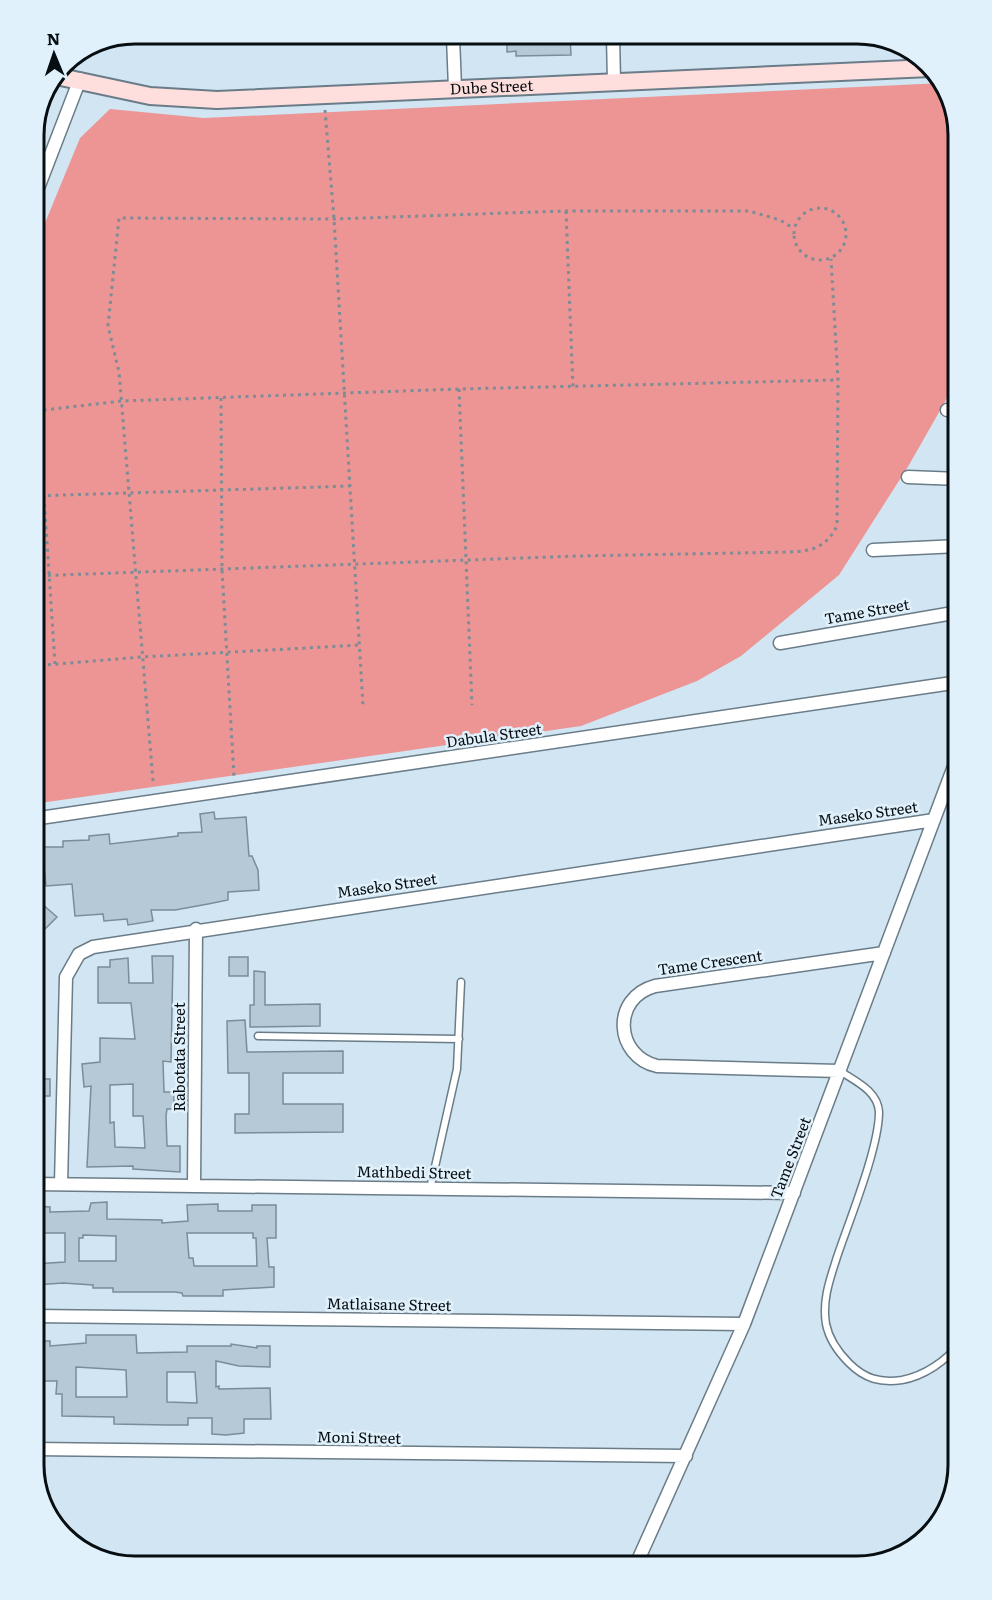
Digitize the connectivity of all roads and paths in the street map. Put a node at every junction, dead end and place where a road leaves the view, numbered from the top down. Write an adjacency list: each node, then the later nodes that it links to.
1 (453, 44): 9 (street)
2 (613, 44): 7 (street)
3 (913, 62): 4 (street)
4 (913, 69): 5 (street, Dube Street); 7 (street, Dube Street)
5 (921, 69)
6 (84, 81): 10 (street, Dube Street)
7 (614, 82): 9 (street, Dube Street)
8 (78, 84): 11 (street)
9 (455, 88): 10 (street, Dube Street)
10 (324, 96): 13 (path)
11 (44, 173)
12 (566, 211): 13 (path); 14 (path); 17 (path)
13 (334, 219): 19 (path); 21 (path)
14 (794, 228): 15 (path); 15 (path)
15 (831, 259): 16 (path)
16 (838, 380): 17 (path); 31 (path)
17 (573, 388): 18 (path)
18 (459, 389): 19 (path); 31 (path)
19 (345, 395): 20 (path); 25 (path)
20 (221, 398): 21 (path); 26 (path)
21 (122, 401): 22 (path); 27 (path)
22 (44, 410)
23 (909, 477): 24 (street)
24 (948, 479)
25 (350, 486): 26 (path); 32 (path)
26 (222, 490): 27 (path); 33 (path)
27 (129, 493): 28 (path); 34 (path)
28 (44, 495): 36 (path)
29 (948, 547): 30 (street)
30 (873, 550)
31 (466, 561): 32 (path); 45 (path)
32 (354, 565): 33 (path); 39 (path)
33 (222, 570): 34 (path); 40 (path)
34 (135, 573): 36 (path); 41 (path)
35 (44, 575): 36 (path)
36 (50, 575): 42 (path)
37 (948, 614): 38 (street, Tame Street)
38 (780, 643)
39 (360, 645): 40 (path); 46 (path)
40 (226, 652): 41 (path); 49 (path)
41 (141, 657): 42 (path); 47 (path)
42 (55, 664): 43 (path)
43 (44, 665)
44 (948, 684): 49 (street, Dabula Street)
45 (472, 705)
46 (363, 706)
47 (153, 781)
48 (948, 782): 51 (street, Tame Street)
49 (235, 790): 50 (street, Dabula Street)
50 (44, 817)
51 (934, 819): 52 (street, Maseko Street); 53 (street, Tame Street)
52 (196, 929): 59 (street, Maseko Street); 60 (street, Rabotata Street)
53 (884, 953): 57 (street, Tame Street); 57 (street, Tame Crescent)
54 (461, 982): 56 (lane)
55 (258, 1036): 56 (lane)
56 (459, 1040): 61 (lane)
57 (839, 1071): 62 (street, Tame Street); 65 (lane)
58 (44, 1184): 59 (street, Mathbedi Street)
59 (61, 1184): 60 (street, Mathbedi Street)
60 (194, 1186): 61 (street, Mathbedi Street)
61 (430, 1188): 62 (street, Mathbedi Street)
62 (794, 1193): 64 (street, Tame Street)
63 (44, 1316): 64 (street, Matlaisane Street)
64 (744, 1324): 67 (street, Tame Street)
65 (948, 1356)
66 (44, 1449): 67 (street, Moni Street)
67 (686, 1456): 68 (street, Tame Street)
68 (640, 1556)

